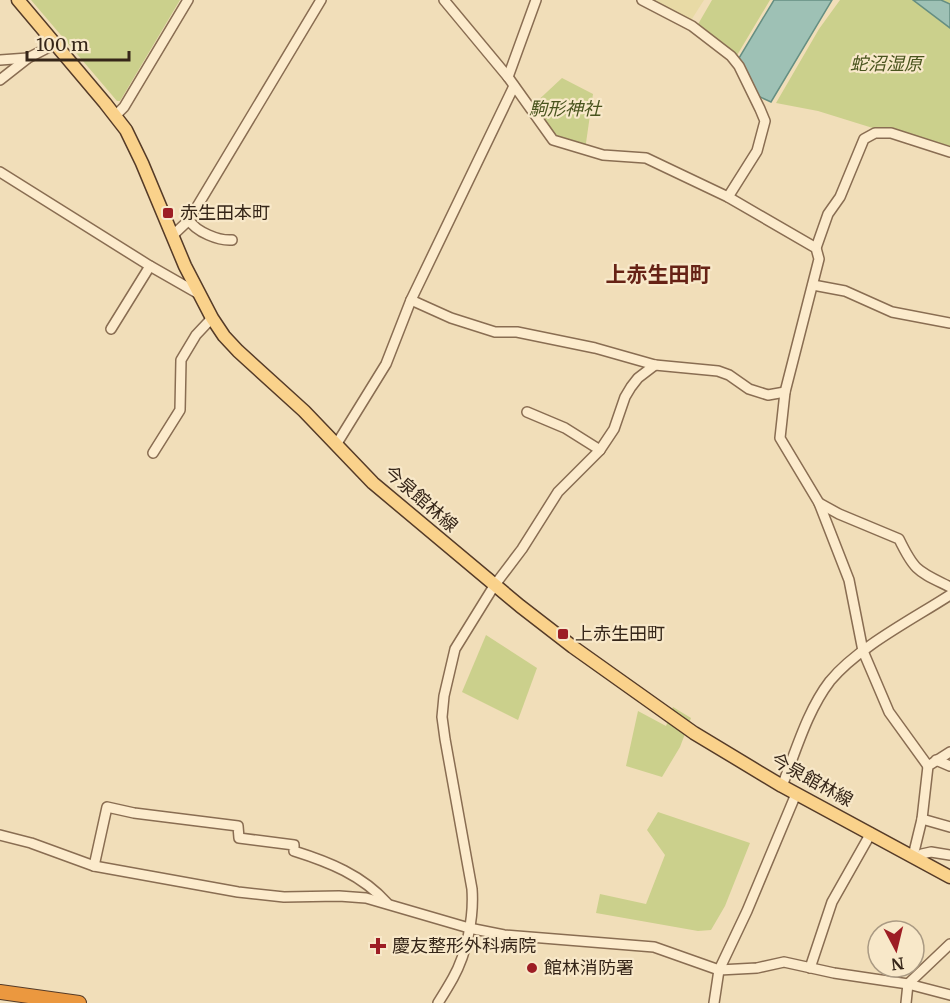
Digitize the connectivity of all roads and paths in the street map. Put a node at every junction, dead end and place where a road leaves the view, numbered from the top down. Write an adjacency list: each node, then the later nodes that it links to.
1 (18, 0): 7 (main road, 今泉館林線)
2 (188, 0): 13 (street)
3 (321, 0): 17 (street)
4 (444, 0): 10 (street)
5 (536, 0): 10 (street)
6 (642, 0): 16 (street)
7 (56, 44): 8 (street); 13 (main road, 今泉館林線)
8 (28, 58): 9 (street); 11 (street)
9 (0, 60)
10 (507, 77): 12 (street)
11 (0, 80)
12 (514, 86): 16 (street); 24 (street)
13 (115, 116): 18 (main road, 今泉館林線)
14 (950, 152): 20 (street)
15 (0, 172): 21 (street)
16 (728, 197): 20 (street)
17 (189, 220): 18 (street); 19 (street)
18 (171, 236): 23 (main road, 今泉館林線)
19 (232, 240)
20 (816, 248): 22 (street)
21 (150, 266): 23 (street); 27 (street)
22 (813, 285): 26 (street); 29 (street)
23 (199, 294): 25 (main road, 今泉館林線)
24 (411, 300): 28 (street); 31 (street)
25 (212, 318): 31 (main road, 今泉館林線); 33 (street)
26 (950, 323)
27 (111, 329)
28 (655, 365): 29 (street); 32 (street)
29 (785, 392): 34 (street)
30 (527, 412): 32 (street)
31 (336, 445): 35 (main road, 今泉館林線)
32 (600, 450): 35 (street)
33 (153, 453)
34 (819, 503): 36 (street); 38 (street)
35 (494, 586): 42 (main road, 今泉館林線); 53 (street)
36 (950, 587)
37 (950, 595): 38 (street)
38 (862, 651): 40 (street); 42 (street)
39 (950, 752): 40 (street)
40 (932, 763): 41 (street); 44 (street)
41 (950, 766)
42 (782, 786): 43 (main road, 今泉館林線)
43 (796, 794): 46 (main road, 今泉館林線); 56 (street)
44 (922, 819): 45 (street); 49 (street)
45 (950, 827)
46 (871, 833): 49 (main road, 今泉館林線); 55 (street)
47 (0, 835): 50 (street)
48 (950, 855): 49 (street)
49 (916, 857): 51 (main road, 今泉館林線)
50 (94, 866): 52 (street); 52 (street)
51 (950, 877)
52 (387, 903): 53 (street)
53 (469, 928): 56 (street); 63 (street)
54 (950, 945): 57 (street)
55 (810, 968): 56 (street); 57 (street)
56 (719, 970): 64 (street)
57 (908, 984): 59 (street); 65 (street)
58 (0, 992): 61 (highway)
59 (950, 995)
60 (0, 1000): 61 (highway)
61 (30, 1001): 62 (highway)
62 (79, 1003)
63 (438, 1003)
64 (714, 1003)
65 (906, 1003)

